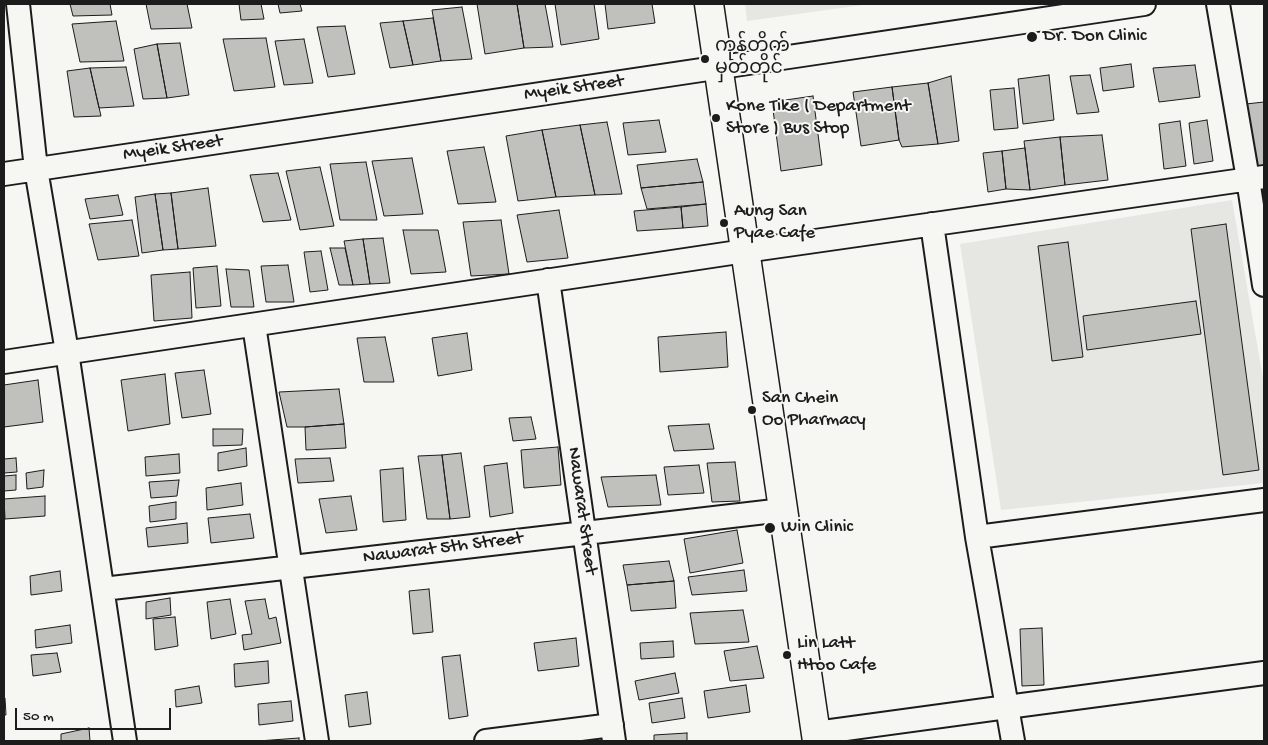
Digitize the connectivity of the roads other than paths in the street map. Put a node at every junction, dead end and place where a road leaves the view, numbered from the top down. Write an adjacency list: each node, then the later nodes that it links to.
1 (18, 4): 6 (street)
2 (709, 4): 5 (main road)
3 (1144, 4): 5 (street, Myeik Street)
4 (1218, 4): 8 (street)
5 (718, 68): 6 (street, Myeik Street); 10 (main road)
6 (36, 169): 7 (street, Myeik Street); 14 (street)
7 (4, 174)
8 (1256, 178): 9 (street); 12 (street)
9 (932, 224): 10 (street); 19 (street)
10 (745, 251): 11 (street); 17 (main road)
11 (548, 280): 13 (street); 18 (street, Nawarat Street)
12 (1264, 285)
13 (254, 325): 14 (street); 20 (street)
14 (68, 352): 15 (street); 21 (street)
15 (4, 362)
16 (1264, 500): 19 (street)
17 (783, 510): 18 (street, Nawarat 5th Street); 25 (main road)
18 (584, 532): 20 (street, Nawarat 5th Street); 24 (street, Nawarat Street)
19 (977, 537): 23 (street)
20 (290, 567): 21 (street, Nawarat 5th Street); 27 (street)
21 (103, 589): 26 (street)
22 (1264, 674): 23 (street)
23 (1007, 706): 25 (street); 29 (street)
24 (613, 733): 28 (street)
25 (816, 737)
26 (125, 741)
27 (317, 741)
28 (486, 741)
29 (1012, 741)

